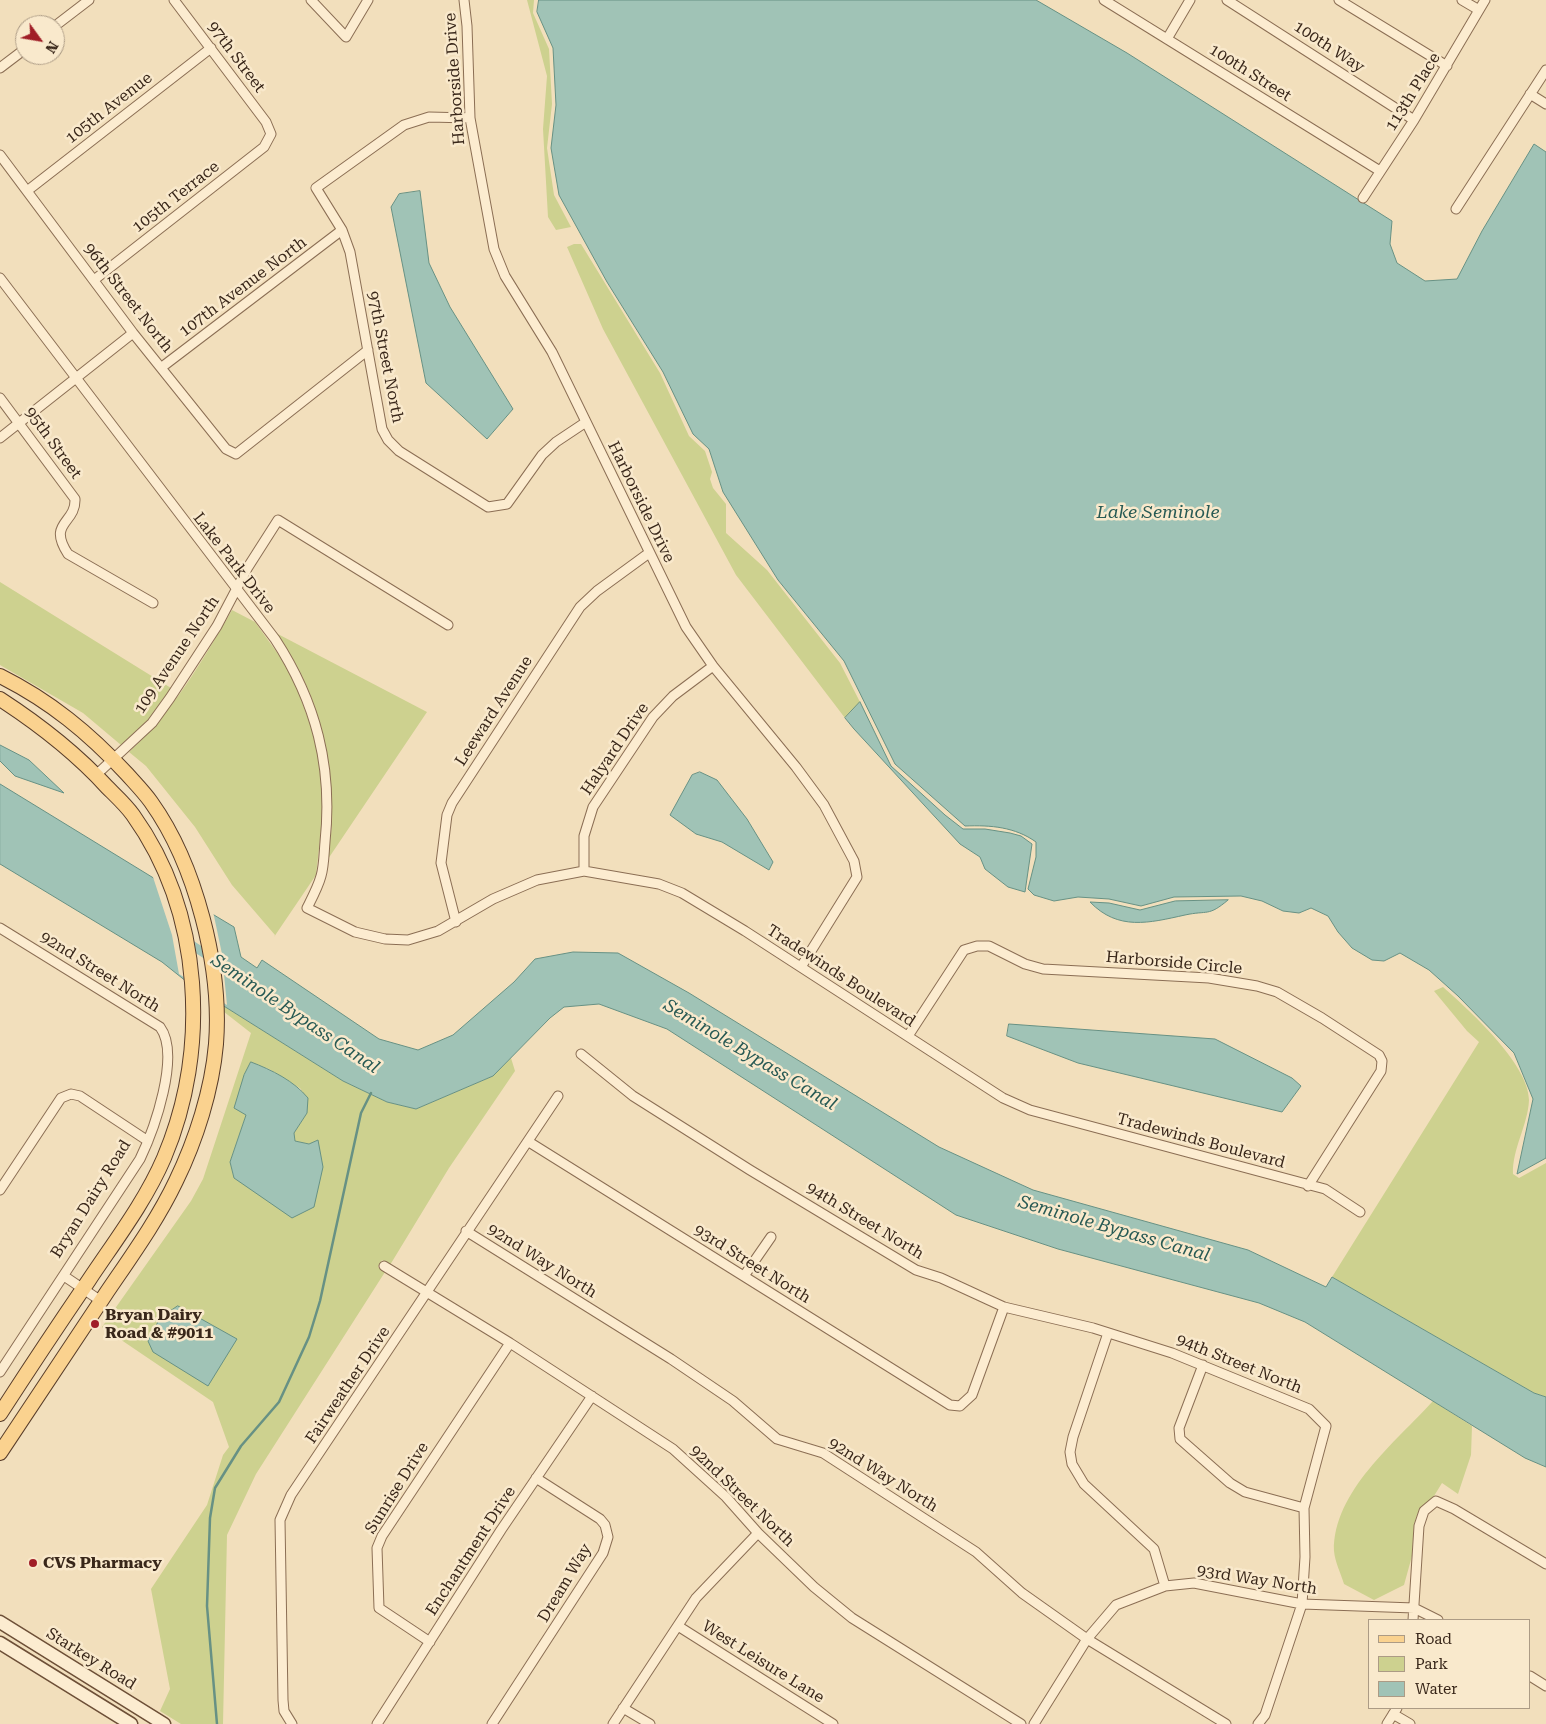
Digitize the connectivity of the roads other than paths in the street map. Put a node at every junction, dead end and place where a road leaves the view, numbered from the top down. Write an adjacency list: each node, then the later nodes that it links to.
1 (89, 0): 13 (street)
2 (174, 0): 15 (street, 97th Street)
3 (311, 0): 4 (street)
4 (368, 0)
5 (464, 0): 22 (street, Harborside Drive)
6 (1104, 0): 14 (street, 100th Street)
7 (1190, 0): 14 (street)
8 (1227, 0): 23 (street, 100th Way)
9 (1339, 0): 17 (street)
10 (1462, 0): 12 (street)
11 (1485, 0): 12 (street, 113th Place)
12 (1478, 10): 17 (street, 113th Place)
13 (65, 18)
14 (1167, 39): 26 (street, 100th Street)
15 (210, 48): 24 (street, 97th Street); 27 (street, 105th Avenue)
16 (15, 57): 18 (street)
17 (1447, 66): 23 (street, 113th Place)
18 (0, 68)
19 (1546, 70): 20 (street)
20 (1530, 94): 21 (street); 29 (street)
21 (1546, 104)
22 (470, 118): 30 (street, 97th Street North); 39 (street, Harborside Drive)
23 (1414, 120): 26 (street, 113th Place)
24 (271, 134): 32 (street, 105th Terrace)
25 (0, 155): 27 (street, 96th Street North)
26 (1380, 171): 28 (street, 113th Place)
27 (26, 191): 32 (street, 96th Street North)
28 (1363, 198)
29 (1456, 209)
30 (342, 230): 34 (street, 97th Street North); 35 (street, 107th Avenue North)
31 (0, 278): 36 (street, Lake Park Drive)
32 (94, 280): 33 (street, 96th Street North)
33 (133, 333): 35 (street, 96th Street North); 36 (street)
34 (368, 350): 35 (street, 96th Street North); 39 (street, 97th Street North)
35 (162, 367)
36 (77, 379): 38 (street); 42 (street, Lake Park Drive)
37 (0, 398): 38 (street, 95th Street)
38 (19, 422): 40 (street); 43 (street, 95th Street)
39 (586, 422): 41 (street, Harborside Drive)
40 (0, 438)
41 (649, 554): 45 (street, Harborside Drive); 52 (street, Leeward Avenue)
42 (237, 592): 44 (street, 109 Avenue North); 48 (street, 109 Avenue North); 51 (street, Lake Park Drive)
43 (153, 603)
44 (448, 625)
45 (713, 666): 50 (street, Halyard Drive); 54 (street, Harborside Drive)
46 (0, 676): 48 (main road)
47 (0, 699): 49 (main road)
48 (113, 760): 49 (street, 109 Avenue North); 70 (main road)
49 (96, 775): 68 (main road)
50 (584, 872): 52 (street, Tradewinds Boulevard); 54 (street, Tradewinds Boulevard)
51 (307, 908): 52 (street, Tradewinds Boulevard)
52 (456, 922)
53 (0, 928): 58 (street, 92nd Street North)
54 (801, 967): 55 (street, Tradewinds Boulevard)
55 (908, 1036): 60 (street, Tradewinds Boulevard); 60 (street, Harborside Circle)
56 (581, 1054): 71 (street, 94th Street North)
57 (558, 1096): 59 (street, Fairweather Drive)
58 (148, 1140): 61 (street); 66 (street, Bryan Dairy Road)
59 (529, 1142): 63 (street, Fairweather Drive); 67 (street, 93rd Street North)
60 (1308, 1186): 62 (street, Tradewinds Boulevard)
61 (0, 1190)
62 (1360, 1212)
63 (466, 1231): 69 (street, Fairweather Drive); 90 (street, 92nd Way North)
64 (771, 1237): 67 (street)
65 (384, 1266): 69 (street, 92nd Street North)
66 (64, 1276): 68 (street, Bryan Dairy Road); 75 (street, Bryan Dairy Road)
67 (744, 1276): 71 (street, 93rd Street North)
68 (83, 1288): 70 (street, Bryan Dairy Road); 77 (main road)
69 (427, 1294): 73 (street, 92nd Street North); 99 (street, Fairweather Drive)
70 (101, 1301): 78 (main road)
71 (1004, 1307): 72 (street, 94th Street North)
72 (1108, 1333): 74 (street, 94th Street North); 83 (street)
73 (510, 1343): 76 (street, 92nd Street North); 91 (street, Sunrise Drive)
74 (1203, 1365): 80 (street, 94th Street North); 80 (street)
75 (0, 1372)
76 (592, 1396): 79 (street, Enchantment Drive); 81 (street, 92nd Street North)
77 (0, 1414)
78 (0, 1453)
79 (536, 1478): 91 (street, Enchantment Drive); 101 (street, Dream Way)
80 (1304, 1508): 84 (street)
81 (758, 1533): 89 (street); 105 (street, 92nd Street North)
82 (1546, 1564): 85 (street)
83 (1165, 1586): 84 (street, 93rd Way North); 90 (street, 93rd Way North)
84 (1302, 1604): 85 (street, 93rd Way North); 108 (street)
85 (1414, 1608): 86 (street); 87 (street, 93rd Way North)
86 (1413, 1619)
87 (1436, 1619)
88 (0, 1622): 98 (main road, Starkey Road)
89 (678, 1626): 95 (street); 104 (street, West Leisure Lane)
90 (1087, 1639): 106 (street, 93rd Way North); 107 (street, 92nd Way North)
91 (430, 1642): 100 (street, Enchantment Drive)
92 (0, 1644): 97 (main road)
93 (1531, 1677): 94 (street)
94 (1546, 1686)
95 (623, 1708): 102 (street); 103 (street)
96 (1395, 1711): 109 (street); 110 (street)
97 (131, 1724)
98 (164, 1724)
99 (292, 1724)
100 (377, 1724)
101 (492, 1724)
102 (613, 1724)
103 (650, 1724)
104 (833, 1724)
105 (1021, 1724)
106 (1034, 1724)
107 (1226, 1724)
108 (1258, 1724)
109 (1387, 1724)
110 (1410, 1724)

